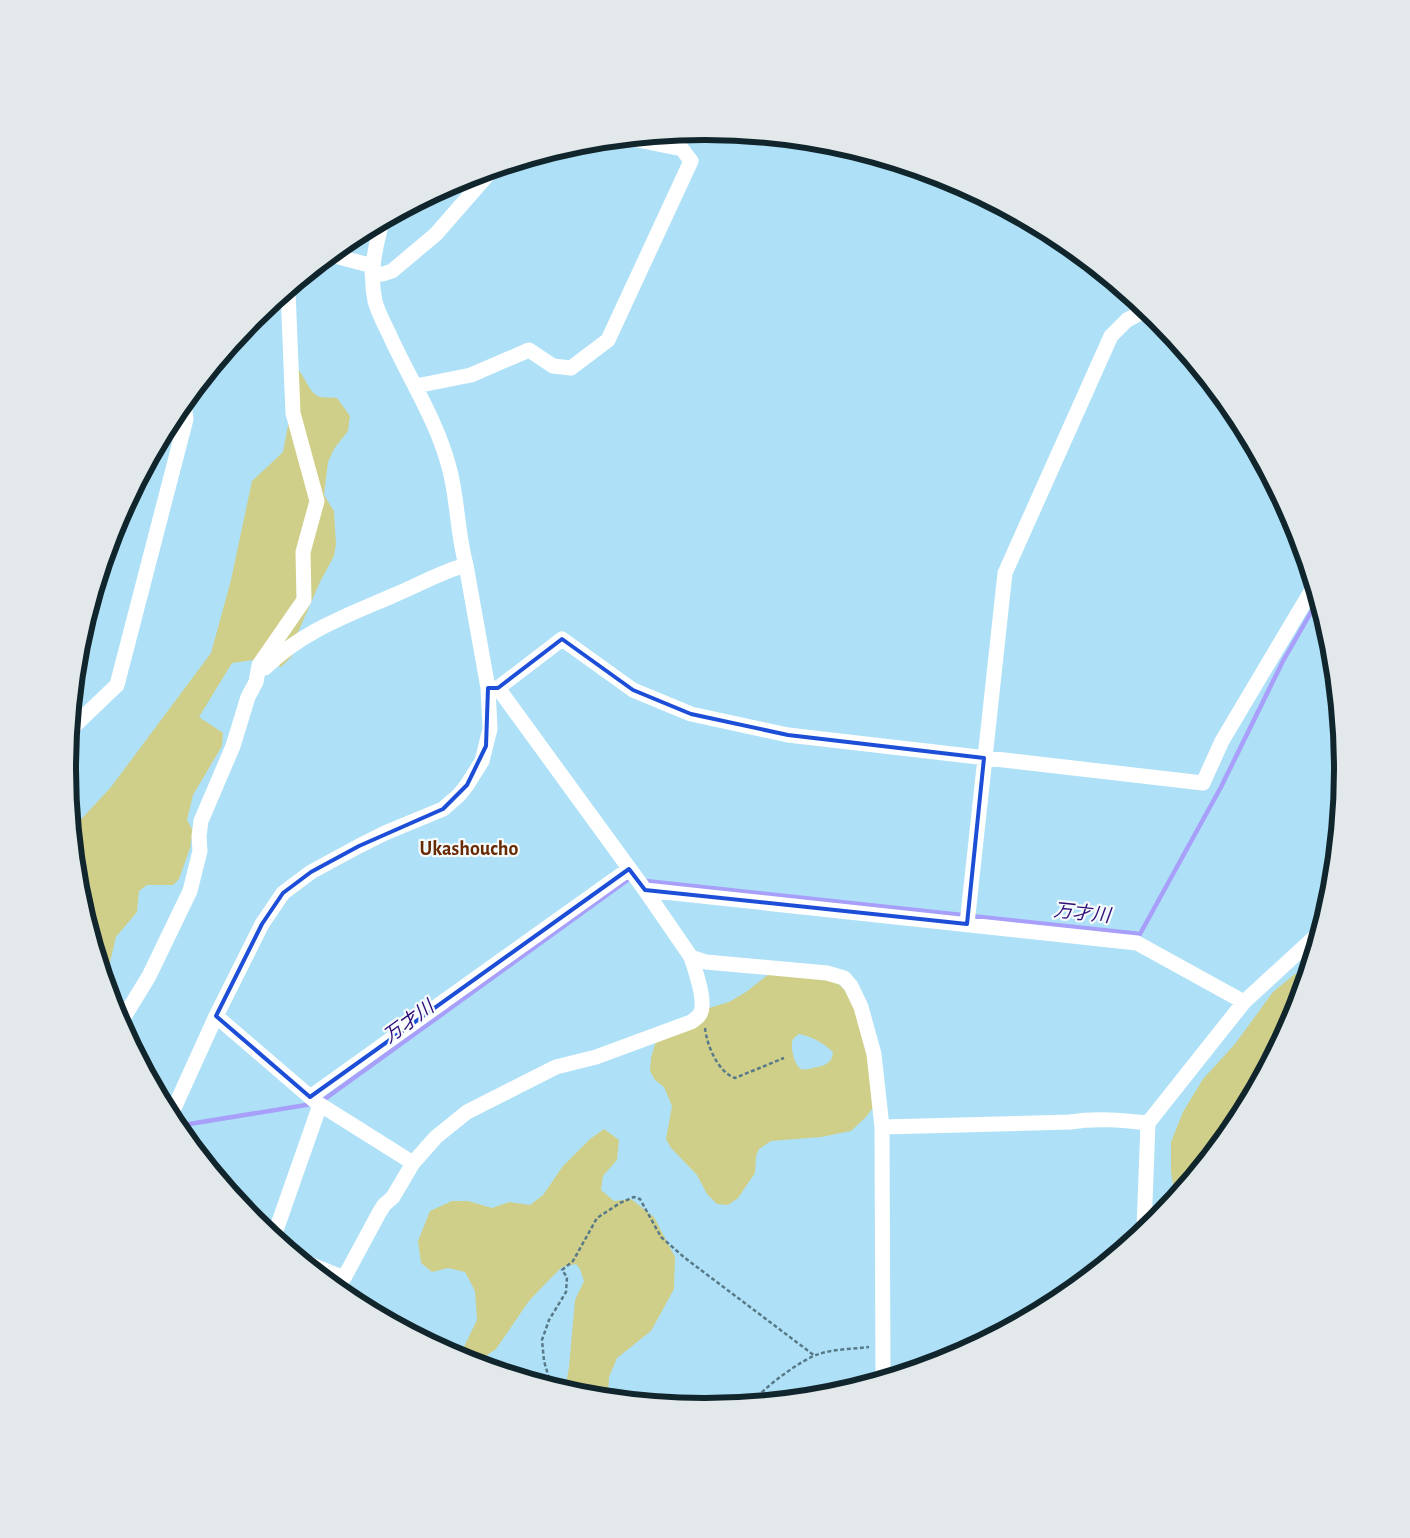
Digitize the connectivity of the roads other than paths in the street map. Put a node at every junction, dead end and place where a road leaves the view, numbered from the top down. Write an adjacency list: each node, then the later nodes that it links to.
1 (652, 143): 8 (street)
2 (482, 182): 5 (street)
3 (379, 231): 5 (street)
4 (339, 258): 5 (street)
5 (373, 270): 8 (street)
6 (288, 298): 12 (street)
7 (1139, 314): 15 (street)
8 (416, 386): 10 (street)
9 (186, 415): 14 (street)
10 (466, 565): 12 (street); 13 (street)
11 (1309, 595): 15 (street)
12 (256, 682): 22 (street)
13 (493, 688): 15 (street); 16 (street); 23 (street)
14 (79, 722)
15 (984, 758): 18 (street)
16 (629, 869): 17 (street); 24 (street)
17 (645, 890): 18 (street); 20 (street)
18 (968, 918): 21 (street)
19 (1309, 942): 21 (street)
20 (691, 957): 27 (street); 28 (street)
21 (1244, 1002): 26 (street)
22 (126, 1014)
23 (216, 1016): 24 (street); 25 (street)
24 (317, 1102): 28 (street); 30 (street)
25 (174, 1106)
26 (1148, 1123): 27 (street); 29 (street)
27 (882, 1127): 32 (street)
28 (413, 1163): 31 (street)
29 (1144, 1219)
30 (276, 1229)
31 (343, 1283)
32 (883, 1371)

